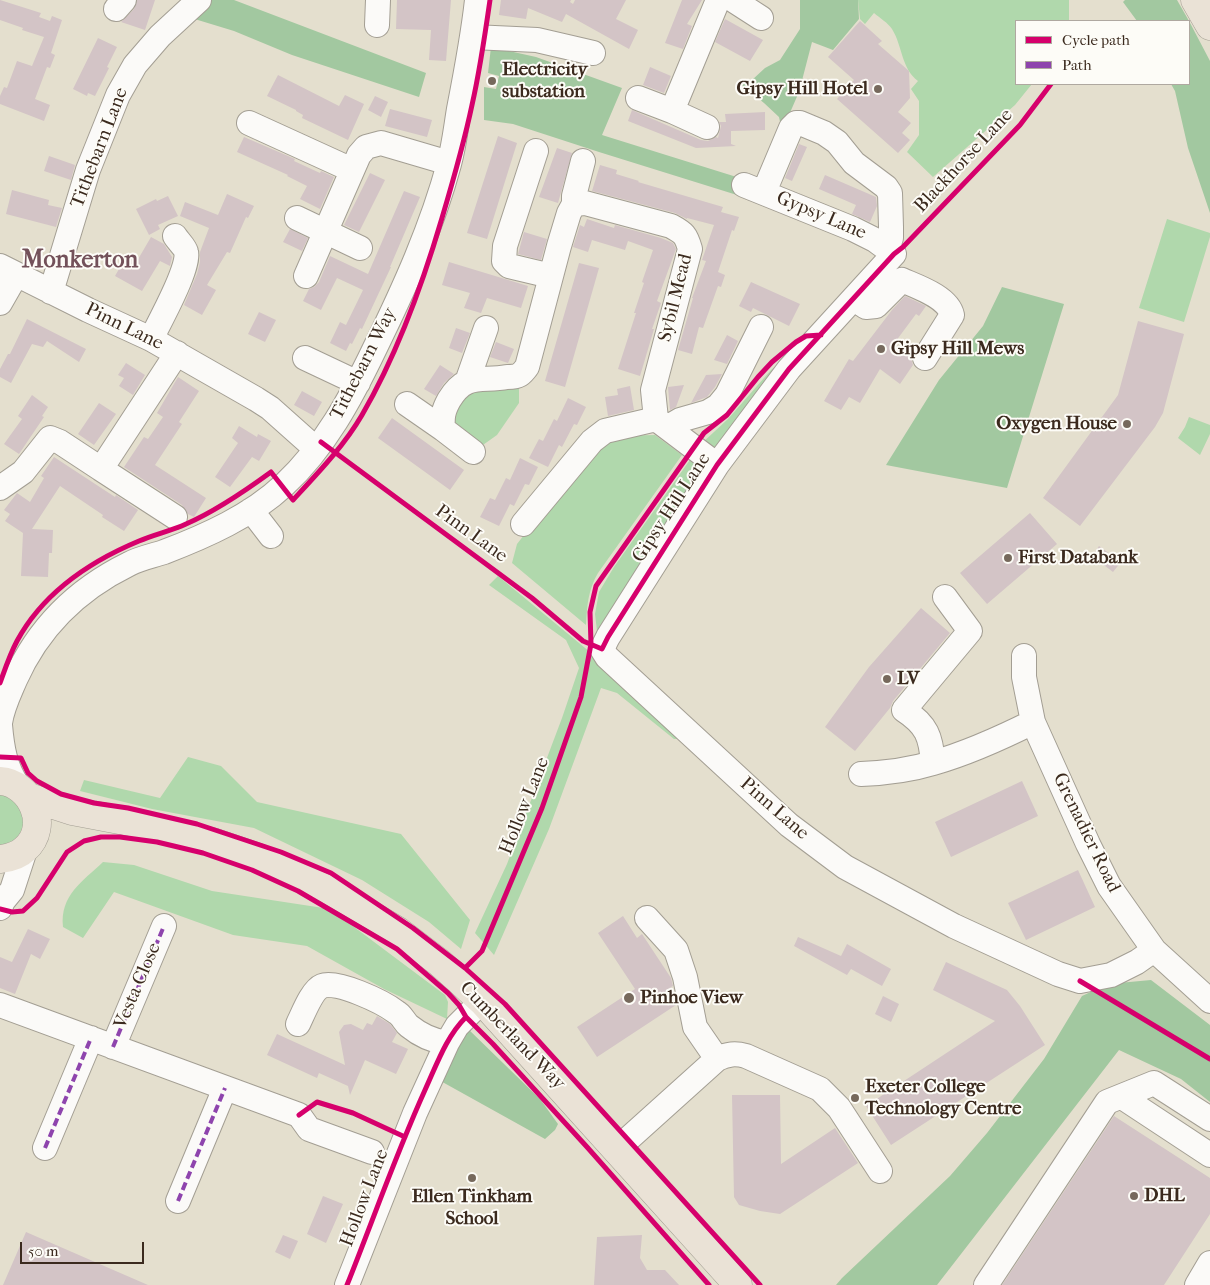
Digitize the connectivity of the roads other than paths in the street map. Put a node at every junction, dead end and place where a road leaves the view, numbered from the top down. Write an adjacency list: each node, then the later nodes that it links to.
1 (199, 0): 29 (street, Tithebarn Lane)
2 (378, 0): 8 (street)
3 (477, 0): 10 (street, Tithebarn Way)
4 (718, 0): 13 (street)
5 (733, 0): 7 (street)
6 (1195, 0): 9 (main road)
7 (761, 18)
8 (377, 25)
9 (1210, 26)
10 (473, 37): 11 (street); 18 (street, Tithebarn Way)
11 (593, 53)
12 (638, 98): 13 (street)
13 (672, 111): 15 (street)
14 (249, 123): 19 (street)
15 (707, 127)
16 (536, 151): 28 (street)
17 (583, 161): 20 (street)
18 (449, 163): 19 (street); 39 (street, Tithebarn Way)
19 (352, 170): 22 (street)
20 (574, 204): 28 (street); 41 (street, Sybil Mead)
21 (297, 218): 22 (street)
22 (325, 231): 24 (street); 27 (street)
23 (175, 236): 34 (street)
24 (360, 248)
25 (890, 251): 25 (street, Gypsy Lane); 30 (street, Gipsy Hill Lane)
26 (8, 271): 29 (street, Pinn Lane); 31 (street)
27 (306, 276)
28 (551, 276): 38 (street)
29 (51, 292): 34 (street, Pinn Lane)
30 (854, 299): 37 (street); 45 (street, Gipsy Hill Lane)
31 (0, 303)
32 (761, 327): 41 (street)
33 (486, 328): 38 (street)
34 (151, 338): 35 (street, Pinn Lane)
35 (177, 353): 43 (street, Pinn Lane); 46 (street)
36 (305, 358): 39 (street)
37 (925, 358)
38 (467, 382): 42 (street)
39 (358, 383): 43 (street, Tithebarn Way)
40 (406, 404): 42 (street)
41 (662, 423): 45 (street); 50 (street)
42 (443, 429): 44 (street)
43 (316, 449): 48 (street, Tithebarn Way)
44 (473, 452)
45 (716, 465): 53 (street, Gipsy Hill Lane)
46 (101, 468): 47 (street); 49 (street)
47 (0, 488)
48 (250, 510): 51 (street); 56 (street, Tithebarn Way)
49 (175, 517)
50 (523, 524)
51 (271, 536)
52 (946, 597): 57 (street)
53 (602, 649): 65 (street, Pinn Lane)
54 (1024, 656): 55 (street, Grenadier Road)
55 (1033, 722): 57 (street); 65 (street, Grenadier Road)
56 (0, 724): 59 (street, Tithebarn Way)
57 (933, 764): 58 (street)
58 (861, 774)
59 (16, 788): 60 (main road, Cumberland Way); 61 (main road)
60 (90, 816): 61 (main road, Cumberland Way); 66 (main road, Cumberland Way)
61 (20, 846): 62 (street)
62 (1, 901)
63 (647, 918): 73 (street)
64 (164, 926): 72 (street, Vesta Close)
65 (1154, 950): 67 (street, Grenadier Road)
66 (482, 1000): 71 (street, Hollow Lane); 78 (main road, Cumberland Way)
67 (1210, 1001)
68 (0, 1005): 70 (street, Vesta Close)
69 (298, 1024): 71 (street)
70 (91, 1038): 72 (street, Vesta Close); 77 (street, Vesta Close)
71 (447, 1043): 84 (street, Hollow Lane)
72 (113, 1047): 74 (street, Vesta Close)
73 (717, 1059): 78 (street); 81 (street)
74 (225, 1088): 79 (street, Vesta Close); 82 (street)
75 (1122, 1097): 76 (street); 80 (street); 86 (street)
76 (1210, 1119)
77 (45, 1148)
78 (617, 1149): 85 (main road, Cumberland Way)
79 (372, 1152)
80 (1210, 1155)
81 (880, 1171)
82 (178, 1201)
83 (1210, 1264): 87 (street)
84 (347, 1285)
85 (738, 1285)
86 (986, 1285)
87 (1197, 1285)

